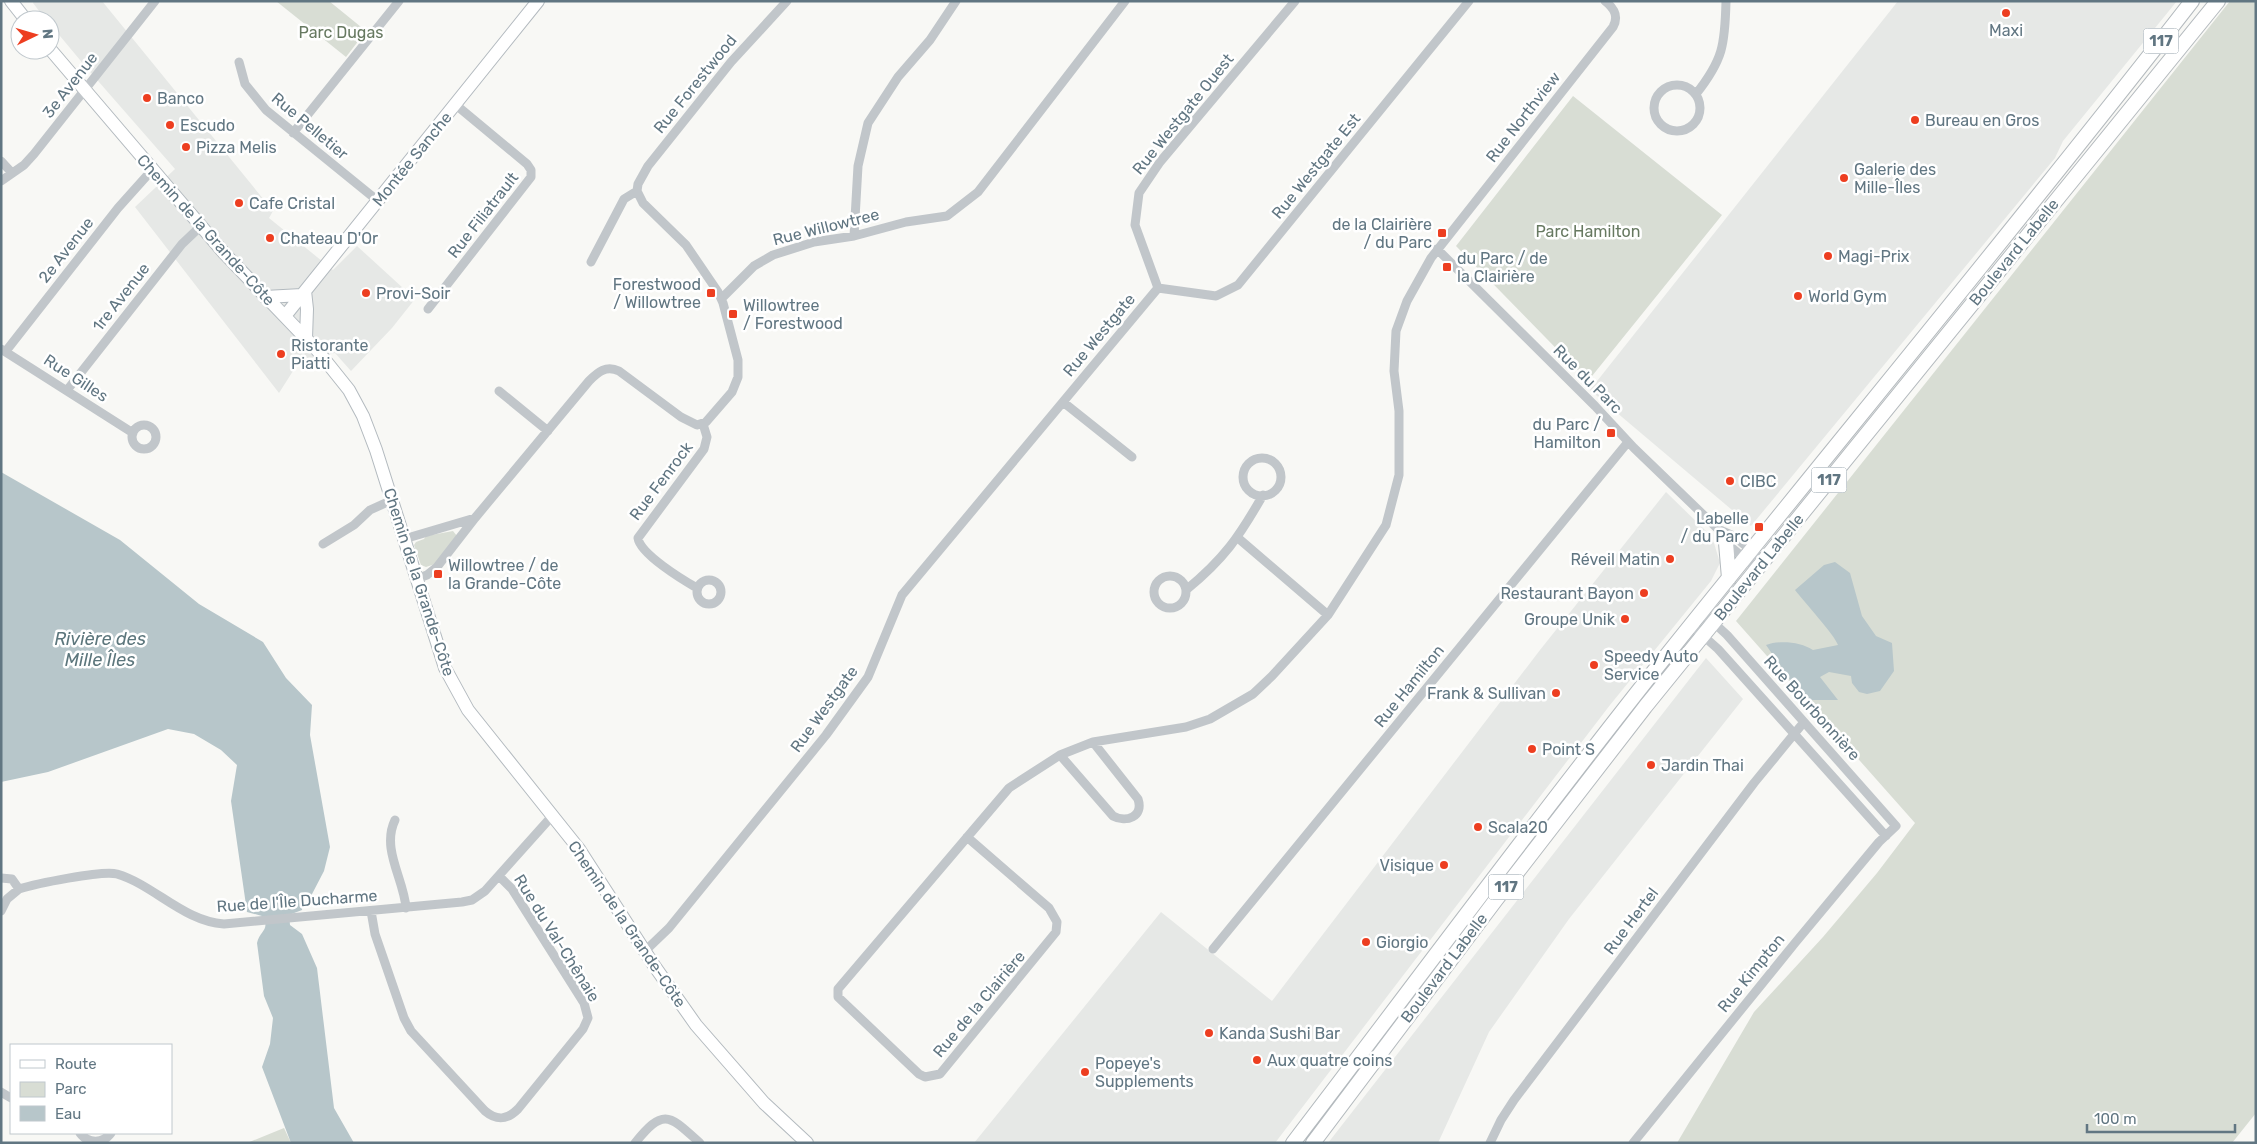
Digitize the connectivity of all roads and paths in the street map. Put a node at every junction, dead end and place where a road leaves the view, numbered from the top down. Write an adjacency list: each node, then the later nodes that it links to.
1 (155, 1): 15 (street, 3e Avenue)
2 (399, 1): 18 (street)
3 (538, 1): 17 (main road, Montée Sanche)
4 (787, 1): 23 (street, Rue Forestwood)
5 (956, 1): 26 (street)
6 (1125, 1): 26 (street, Rue Willowtree)
7 (1295, 1): 29 (street, Rue Westgate Ouest)
8 (1469, 1): 29 (street, Rue Westgate Est)
9 (1605, 1): 27 (street, Rue Northview)
10 (1726, 1): 16 (street)
11 (2192, 1): 53 (main road, Boulevard Labelle / 117)
12 (2218, 1): 54 (main road, Boulevard Labelle / 117)
13 (59, 60): 15 (main road, Chemin de la Grande-Côte)
14 (239, 62): 18 (street, Rue Pelletier)
15 (84, 92): 20 (main road, Chemin de la Grande-Côte); 21 (street, 3e Avenue)
16 (1696, 94): 16 (street)
17 (456, 104): 24 (main road, Montée Sanche); 33 (street, Rue Filiatrault)
18 (293, 133): 24 (street, Rue Pelletier)
19 (1, 161): 21 (street)
20 (152, 170): 25 (main road, Chemin de la Grande-Côte); 36 (street, 2e Avenue)
21 (12, 173): 22 (street, 3e Avenue)
22 (1, 180)
23 (638, 192): 28 (street); 32 (street)
24 (378, 201): 30 (main road, Montée Sanche)
25 (201, 226): 31 (main road, Chemin de la Grande-Côte); 37 (street, 1re Avenue)
26 (854, 236): 32 (street, Rue Willowtree)
27 (1437, 249): 43 (street, Rue du Parc); 60 (street, Rue de la Clairière)
28 (591, 262)
29 (1158, 288): 39 (street, Rue Westgate)
30 (304, 293): 31 (main road); 34 (main road, Montée Sanche); 35 (main road)
31 (265, 297): 34 (main road, Chemin de la Grande-Côte)
32 (722, 298): 40 (street)
33 (428, 309)
34 (285, 316): 35 (main road, Chemin de la Grande-Côte)
35 (306, 338): 46 (main road, Chemin de la Grande-Côte)
36 (4, 350): 37 (street, Rue Gilles)
37 (68, 389): 42 (street, Rue Gilles)
38 (499, 391): 41 (street)
39 (1063, 402): 44 (street, Rue Westgate); 80 (street, Rue Westgate)
40 (703, 424): 41 (street); 57 (street, Rue Fenrock)
41 (548, 431): 47 (street)
42 (134, 433)
43 (1628, 442): 48 (street, Rue du Parc); 79 (street, Rue Hamilton)
44 (1132, 457)
45 (1263, 495): 45 (street); 49 (street)
46 (392, 500): 50 (main road, Chemin de la Grande-Côte); 52 (street)
47 (475, 518): 50 (street); 55 (street)
48 (1718, 529): 51 (street, Rue du Parc); 53 (street, Rue du Parc)
49 (1238, 538): 58 (street); 60 (street)
50 (404, 539): 55 (main road, Chemin de la Grande-Côte)
51 (1726, 543): 53 (street, Rue du Parc); 56 (main road)
52 (323, 544)
53 (1748, 555): 54 (street, Rue du Parc); 56 (main road, Boulevard Labelle / 117)
54 (1761, 565): 61 (main road, Boulevard Labelle / 117)
55 (416, 578): 68 (main road, Chemin de la Grande-Côte)
56 (1730, 578): 59 (main road, Boulevard Labelle / 117)
57 (697, 588)
58 (1186, 590)
59 (1702, 612): 61 (street, Rue Bourbonnière); 62 (main road, Boulevard Labelle / 117)
60 (1328, 615): 66 (street, Rue de la Clairière)
61 (1714, 622): 63 (main road, Boulevard Labelle / 117); 64 (street, Rue Bourbonnière)
62 (1691, 625): 63 (street, Rue Bourbonnière); 86 (main road, Boulevard Labelle / 117)
63 (1704, 635): 65 (street, Rue Bourbonnière); 87 (main road, Boulevard Labelle / 117)
64 (1804, 722): 65 (street, Rue Hertel); 70 (street, Rue Bourbonnière)
65 (1794, 733): 71 (street, Rue Bourbonnière); 88 (street, Rue Hertel)
66 (1092, 742): 67 (street, Rue de la Clairière); 67 (street)
67 (1060, 755): 72 (street, Rue de la Clairière)
68 (553, 815): 73 (street, Rue de l'Île Ducharme); 80 (main road, Chemin de la Grande-Côte)
69 (395, 820): 77 (street)
70 (1896, 826): 71 (street, Rue Kimpton)
71 (1886, 836): 89 (street, Rue Kimpton)
72 (967, 837): 72 (street, Rue de la Clairière)
73 (500, 876): 77 (street, Rue de l'Île Ducharme); 78 (street, Rue du Val-Chênaie)
74 (1, 878): 75 (street)
75 (19, 889): 76 (street); 78 (street, Rue de l'Île Ducharme)
76 (2, 907)
77 (406, 908): 78 (street, Rue de l'Île Ducharme)
78 (371, 911)
79 (1213, 949)
80 (645, 951): 85 (main road, Chemin de la Grande-Côte)
81 (79, 1134): 82 (street)
82 (110, 1134)
83 (635, 1143): 84 (street)
84 (700, 1143)
85 (807, 1143)
86 (1294, 1143)
87 (1313, 1143)
88 (1490, 1143)
89 (1633, 1143)

